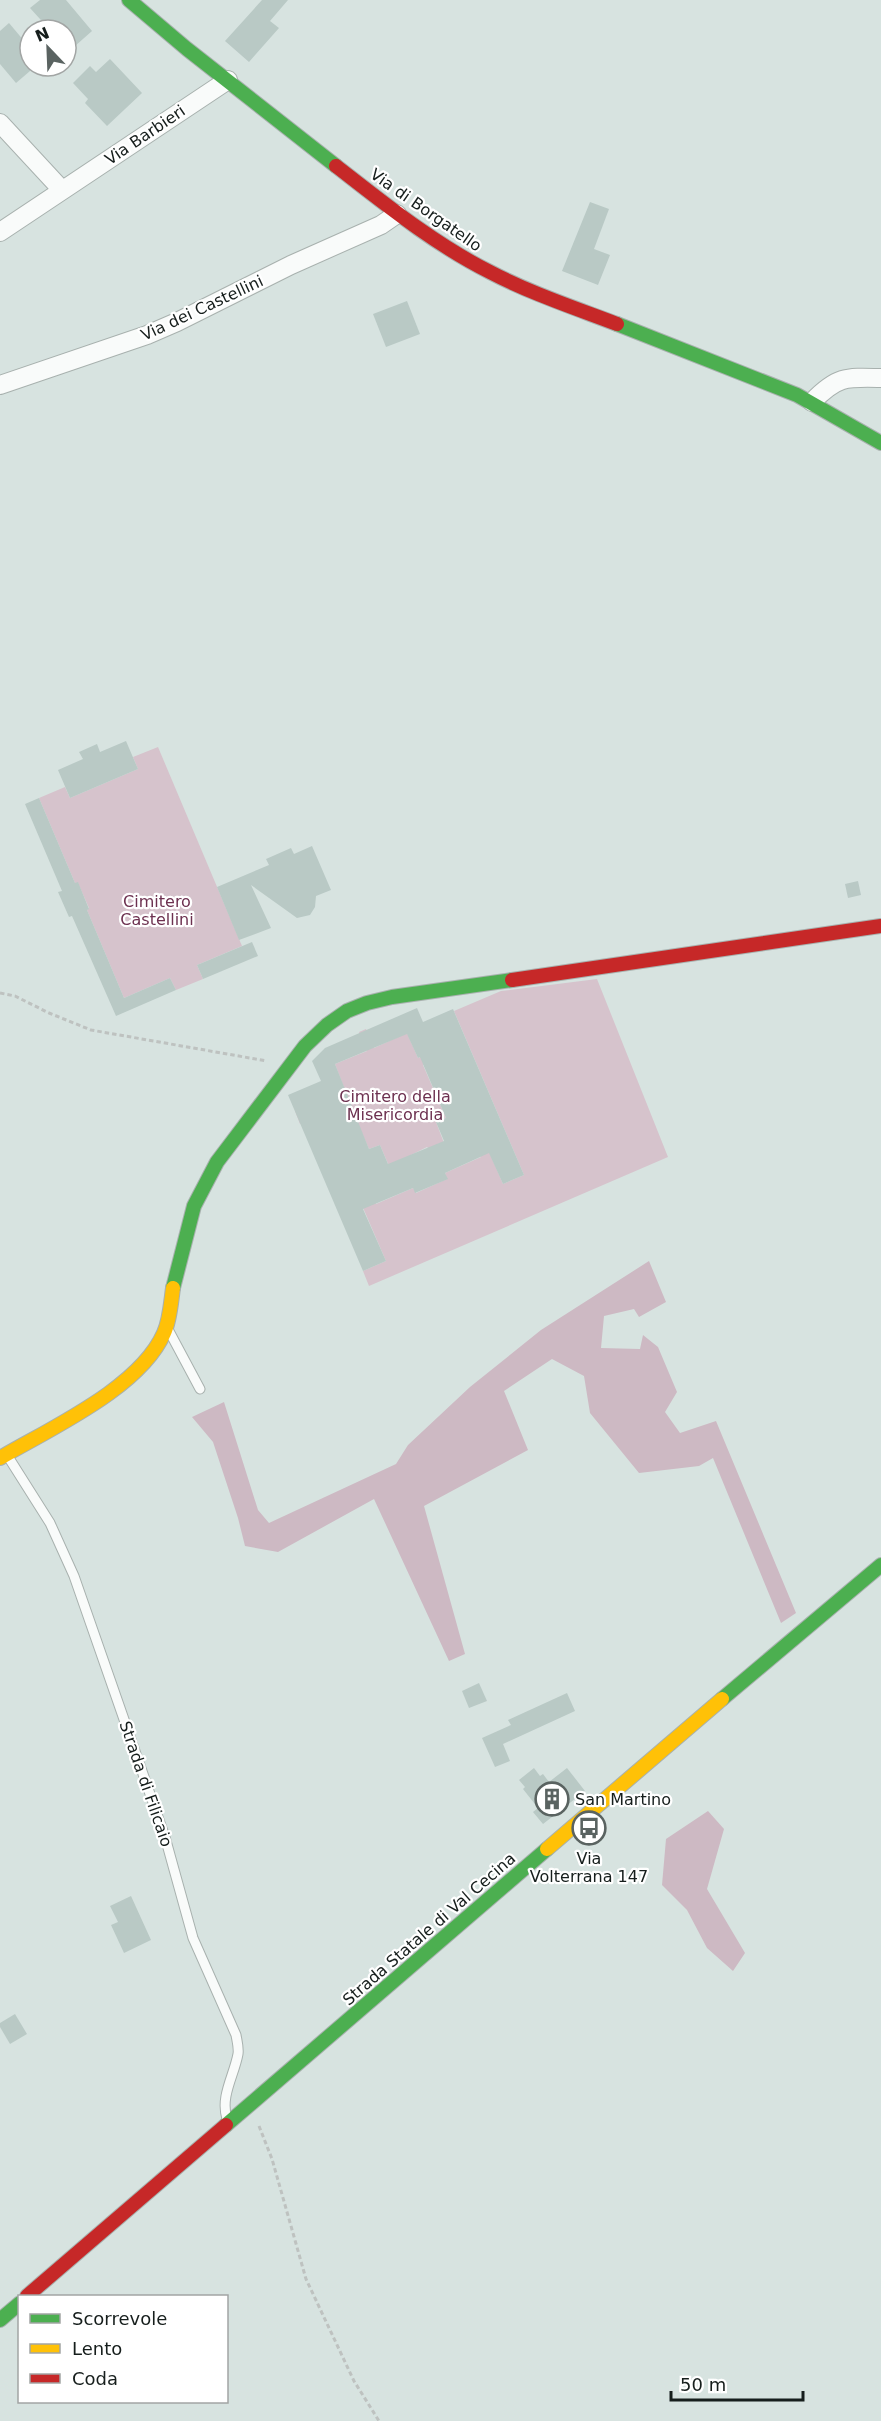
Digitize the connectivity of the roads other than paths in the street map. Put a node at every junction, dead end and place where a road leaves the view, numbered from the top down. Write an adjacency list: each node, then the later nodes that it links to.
1 (129, 0): 2 (main road, Via di Borgatello)
2 (228, 80): 4 (street, Via Barbieri); 5 (main road, Via di Borgatello)
3 (0, 123): 4 (street)
4 (62, 190): 6 (street, Via Barbieri)
5 (397, 214): 8 (street, Via dei Castellini); 9 (main road, Via di Borgatello)
6 (0, 232)
7 (881, 378): 9 (street)
8 (0, 385)
9 (812, 402): 10 (main road, Via di Borgatello)
10 (881, 443)
11 (881, 926): 12 (main road)
12 (166, 1326): 13 (lane); 14 (main road)
13 (200, 1389)
14 (2, 1453): 16 (lane, Strada di Filicaio)
15 (881, 1565): 16 (main road, Strada Statale di Val Cecina)
16 (228, 2124): 17 (main road, Strada Statale di Val Cecina)
17 (28, 2295)
18 (18, 2305): 19 (main road)
19 (0, 2319)

